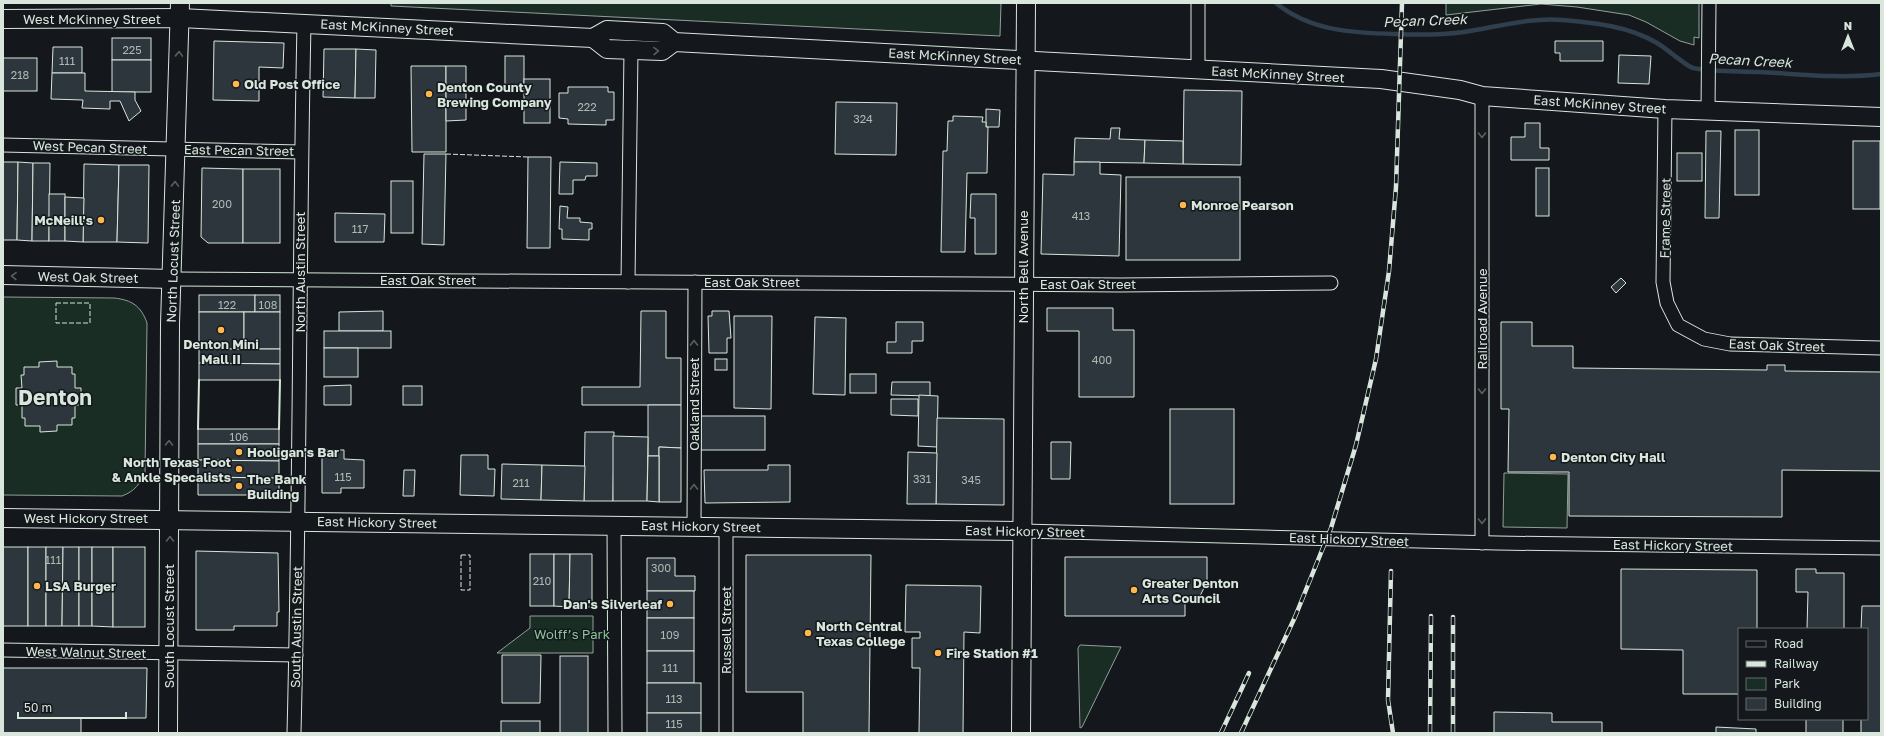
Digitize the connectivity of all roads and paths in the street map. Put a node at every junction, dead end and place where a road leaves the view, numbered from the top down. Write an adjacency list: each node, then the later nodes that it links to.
1 (1026, 3): 10 (main road, North Bell Avenue)
2 (1198, 3): 11 (street)
3 (1709, 3): 14 (street)
4 (180, 10): 5 (main road, West McKinney Street); 6 (main road, East McKinney Street); 17 (main road, North Locust Street, one-way to 4)
5 (3, 19)
6 (304, 24): 7 (main road, East McKinney Street); 18 (street, North Austin Street)
7 (593, 38): 8 (main road, East McKinney Street); 9 (main road)
8 (674, 42): 9 (main road, one-way to 8); 10 (main road, East McKinney Street)
9 (631, 50): 22 (street)
10 (1024, 60): 11 (main road, East McKinney Street); 25 (main road, North Bell Avenue)
11 (1198, 71): 12 (main road, East McKinney Street)
12 (1482, 96): 13 (main road, East McKinney Street); 35 (street, Railroad Avenue, one-way to 35)
13 (1665, 109): 14 (main road, East McKinney Street); 26 (street, Frame Street)
14 (1708, 111): 15 (main road, East McKinney Street)
15 (1881, 117)
16 (3, 145): 17 (street, West Pecan Street)
17 (176, 149): 18 (street, East Pecan Street); 20 (main road, North Locust Street, one-way to 17)
18 (301, 152): 21 (street, North Austin Street)
19 (3, 275): 20 (main road, West Oak Street, one-way to 19)
20 (172, 279): 21 (street, East Oak Street); 29 (main road, North Locust Street, one-way to 20)
21 (300, 280): 22 (street, East Oak Street); 30 (street, North Austin Street)
22 (628, 282): 23 (street, East Oak Street)
23 (695, 282): 25 (street, East Oak Street); 32 (street, Oakland Street, one-way to 23)
24 (1331, 283): 25 (street, East Oak Street)
25 (1023, 284): 34 (main road, North Bell Avenue)
26 (1678, 325): 27 (street, East Oak Street)
27 (1881, 348)
28 (3, 518): 29 (main road, West Hickory Street)
29 (170, 519): 30 (main road, East Hickory Street); 38 (main road, South Locust Street, one-way to 29)
30 (298, 521): 31 (main road, East Hickory Street); 39 (street, South Austin Street)
31 (614, 525): 32 (main road, East Hickory Street); 42 (street)
32 (694, 526): 33 (main road, East Hickory Street)
33 (726, 527): 34 (main road, East Hickory Street); 43 (street, Russell Street)
34 (1022, 531): 35 (street, East Hickory Street); 44 (main road, North Bell Avenue)
35 (1482, 543): 36 (street, East Hickory Street)
36 (1881, 548)
37 (3, 650): 38 (street, West Walnut Street)
38 (169, 654): 39 (street, West Walnut Street); 40 (main road, South Locust Street)
39 (296, 655): 41 (street, South Austin Street)
40 (168, 733)
41 (294, 733)
42 (615, 733)
43 (726, 733)
44 (1021, 733)

